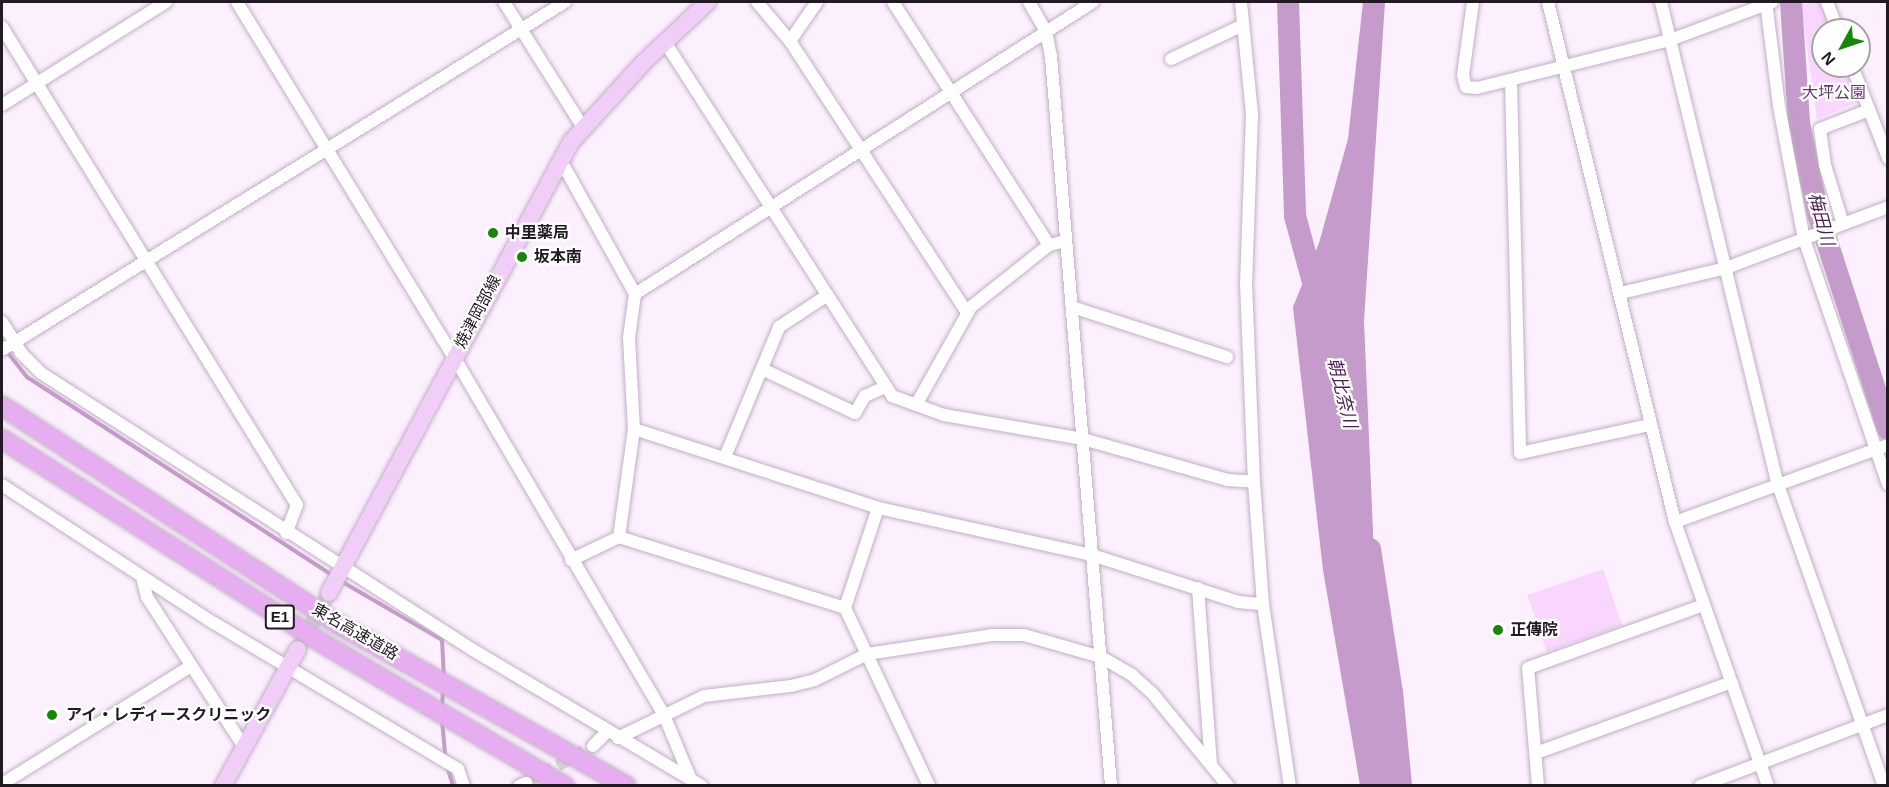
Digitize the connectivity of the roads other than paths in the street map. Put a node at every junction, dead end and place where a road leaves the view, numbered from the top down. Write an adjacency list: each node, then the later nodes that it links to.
1 (166, 2): 29 (street)
2 (237, 2): 34 (street)
3 (504, 2): 20 (street)
4 (565, 2): 20 (street)
5 (708, 2): 24 (main road, 焼津岡部線)
6 (757, 2): 23 (street)
7 (817, 2): 23 (street)
8 (893, 2): 30 (street)
9 (1029, 2): 21 (street)
10 (1093, 2): 21 (street)
11 (1241, 2): 18 (street)
12 (1473, 2): 28 (street)
13 (1548, 2): 26 (street)
14 (1661, 2): 22 (street)
15 (1768, 2): 22 (street); 41 (street)
16 (1827, 2): 17 (street)
17 (1833, 18)
18 (1241, 26): 25 (street); 66 (street)
19 (2, 27): 29 (street)
20 (521, 29): 33 (street); 34 (street)
21 (1046, 31): 30 (street); 42 (street)
22 (1670, 40): 26 (street); 45 (street)
23 (790, 41): 35 (street)
24 (665, 42): 33 (main road, 焼津岡部線); 39 (street)
25 (1171, 59)
26 (1564, 66): 28 (street); 46 (street)
27 (1857, 78): 32 (street)
28 (1511, 81): 60 (street)
29 (37, 83): 31 (street); 44 (street)
30 (952, 94): 35 (street); 43 (street)
31 (2, 105)
32 (1869, 110): 36 (street); 40 (street)
33 (582, 126): 37 (main road, 焼津岡部線)
34 (328, 147): 44 (street); 54 (street)
35 (862, 151): 39 (street); 50 (street)
36 (1887, 158)
37 (561, 159): 47 (street); 54 (main road, 焼津岡部線)
38 (1887, 207): 40 (street)
39 (770, 209): 47 (street); 48 (street)
40 (1841, 225): 41 (street)
41 (1808, 237): 45 (street); 64 (street)
42 (1066, 241): 43 (street); 49 (street)
43 (1049, 245): 50 (street)
44 (147, 260): 52 (street); 72 (street)
45 (1726, 268): 46 (street); 69 (street)
46 (1621, 293): 60 (street)
47 (635, 294): 61 (street)
48 (826, 296): 56 (street); 57 (street)
49 (1072, 307): 55 (street); 62 (street)
50 (967, 313): 58 (street)
51 (2, 322): 52 (street)
52 (14, 343): 53 (street); 72 (street)
53 (2, 350)
54 (454, 357): 75 (street); 76 (main road, 焼津岡部線)
55 (1227, 357)
56 (762, 369): 57 (street); 65 (street)
57 (885, 387): 58 (street)
58 (916, 405): 62 (street)
59 (2, 406): 103 (highway, 東名高速道路 / E1)
60 (1650, 425): 71 (street)
61 (634, 429): 65 (street); 73 (street)
62 (1083, 439): 66 (street); 74 (street)
63 (2, 440): 102 (highway, 東名高速道路 / E1)
64 (1880, 447): 67 (street); 69 (street)
65 (725, 458): 70 (street)
66 (1254, 482): 80 (street)
67 (1887, 484)
68 (2, 485): 77 (street)
69 (1778, 485): 71 (street); 91 (street)
70 (878, 508): 74 (street); 82 (street)
71 (1675, 522): 81 (street)
72 (286, 533): 76 (street)
73 (618, 537): 75 (street); 82 (street)
74 (1092, 555): 78 (street); 85 (street)
75 (571, 560): 89 (street)
76 (343, 566): 79 (main road, 焼津岡部線); 92 (street)
77 (142, 577): 86 (street); 87 (street)
78 (1198, 588): 80 (street); 96 (street)
79 (330, 593)
80 (1263, 604): 107 (street)
81 (1704, 605): 88 (street); 95 (street)
82 (845, 608): 84 (street)
83 (298, 649): 87 (main road)
84 (867, 654): 85 (street); 89 (street); 104 (street)
85 (1101, 657): 96 (street); 105 (street)
86 (191, 666): 94 (street); 98 (street)
87 (287, 667): 94 (main road); 101 (street)
88 (1732, 682): 95 (street); 97 (street)
89 (664, 715): 92 (street); 99 (street)
90 (1887, 715): 91 (street)
91 (1864, 726): 97 (street); 111 (street)
92 (612, 735): 93 (street); 99 (street)
93 (593, 746)
94 (244, 747): 100 (main road)
95 (1536, 753): 108 (street)
96 (1211, 764): 106 (street)
97 (1762, 764): 109 (street); 110 (street)
98 (4, 781)
99 (696, 783)
100 (223, 786)
101 (464, 786)
102 (565, 786)
103 (626, 786)
104 (929, 786)
105 (1111, 786)
106 (1228, 786)
107 (1290, 786)
108 (1538, 786)
109 (1700, 786)
110 (1768, 786)
111 (1884, 786)

